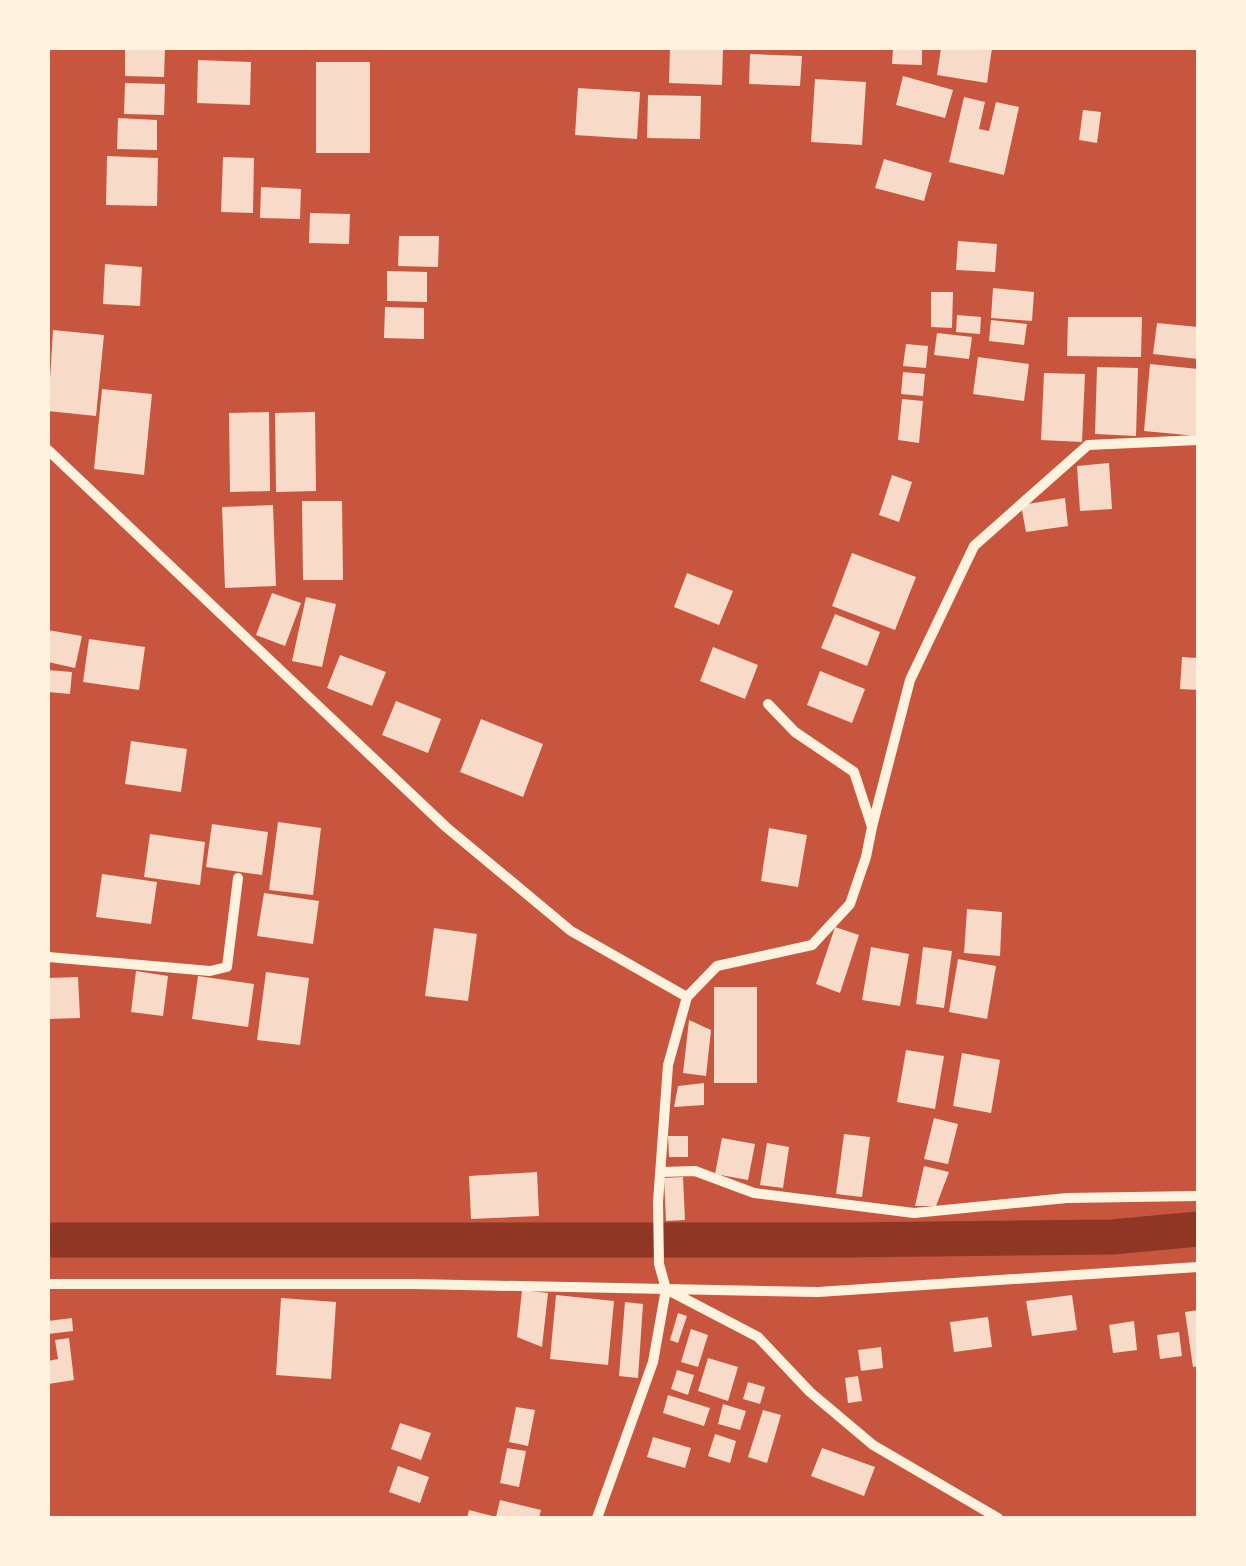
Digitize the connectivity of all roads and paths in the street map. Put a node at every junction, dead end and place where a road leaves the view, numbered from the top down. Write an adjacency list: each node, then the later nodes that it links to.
1 (1198, 440): 4 (street)
2 (48, 450): 7 (street)
3 (768, 704): 4 (street)
4 (872, 827): 7 (street)
5 (238, 878): 6 (street)
6 (48, 957)
7 (687, 998): 8 (street)
8 (662, 1172): 9 (street); 12 (street)
9 (1198, 1196)
10 (1198, 1267): 12 (street)
11 (48, 1284): 12 (street)
12 (666, 1288): 13 (street); 14 (street)
13 (597, 1518)
14 (998, 1518)

